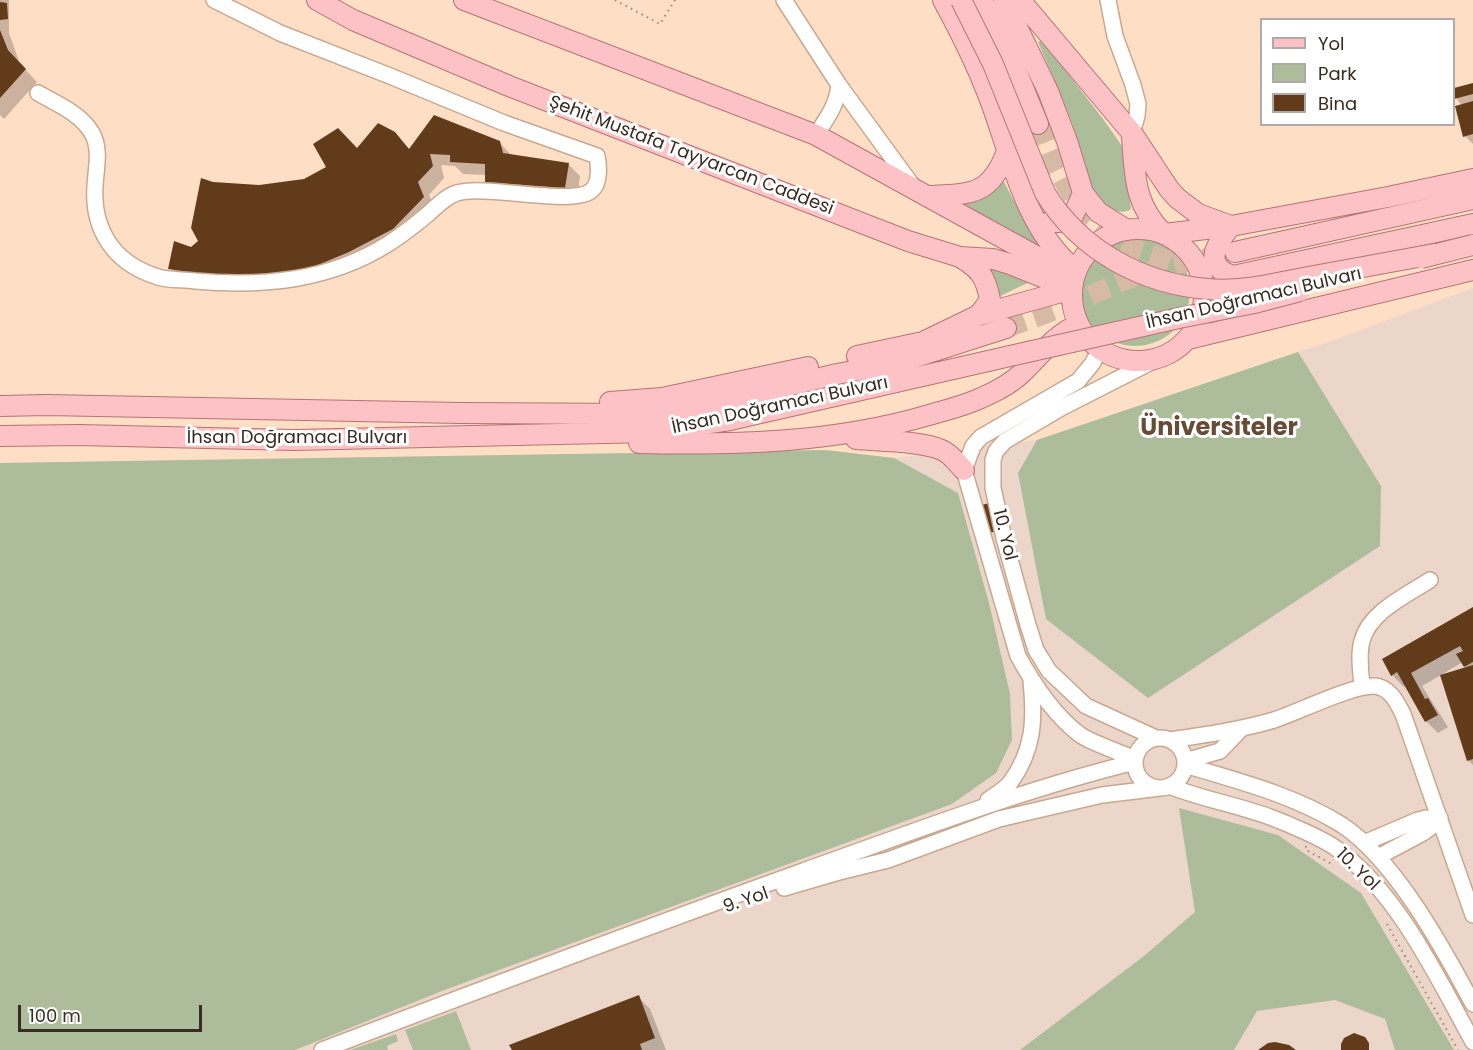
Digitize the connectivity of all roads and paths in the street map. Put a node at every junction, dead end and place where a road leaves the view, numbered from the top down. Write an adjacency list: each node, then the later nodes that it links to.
1 (214, 0): 14 (street)
2 (317, 0): 32 (main road, Şehit Mustafa Tayyarcan Caddesi)
3 (464, 0): 17 (main road)
4 (615, 0): 5 (path)
5 (675, 0)
6 (784, 0): 13 (street)
7 (943, 0): 18 (main road)
8 (961, 0): 31 (main road, bridge)
9 (982, 0): 15 (main road)
10 (1004, 0): 21 (main road)
11 (1020, 0): 16 (main road)
12 (1108, 0): 16 (street)
13 (839, 85): 17 (street); 20 (street)
14 (38, 93)
15 (1038, 124)
16 (1132, 133): 26 (main road); 28 (main road)
17 (816, 135): 20 (main road)
18 (1007, 151): 22 (main road); 24 (main road)
19 (1473, 179): 26 (main road)
20 (912, 186): 22 (main road)
21 (1083, 193): 24 (main road); 27 (main road)
22 (930, 196): 35 (main road)
23 (1473, 199): 30 (main road)
24 (1037, 221): 35 (main road)
25 (1473, 224): 34 (main road, İhsan Doğramacı Bulvarı)
26 (1231, 226): 28 (main road); 34 (main road)
27 (1127, 230): 28 (main road); 35 (main road)
28 (1164, 234): 36 (main road)
29 (1473, 245): 31 (main road, İhsan Doğramacı Bulvarı, bridge)
30 (1235, 252)
31 (1434, 255): 47 (main road, İhsan Doğramacı Bulvarı, bridge)
32 (960, 257): 35 (main road, Şehit Mustafa Tayyarcan Caddesi); 37 (main road)
33 (1473, 270): 40 (main road)
34 (1233, 276): 36 (main road, İhsan Doğramacı Bulvarı)
35 (1074, 280): 37 (main road); 38 (main road)
36 (1203, 306): 40 (main road)
37 (980, 315): 44 (main road)
38 (1078, 325): 41 (main road); 46 (main road)
39 (1006, 328): 44 (main road, İhsan Doğramacı Bulvarı)
40 (1188, 339): 42 (main road)
41 (1100, 350): 42 (main road); 48 (street)
42 (1157, 359): 49 (street, 10. Yol)
43 (0, 405): 44 (main road, İhsan Doğramacı Bulvarı)
44 (460, 413)
45 (0, 436): 47 (main road, İhsan Doğramacı Bulvarı)
46 (827, 436): 47 (main road); 48 (main road)
47 (438, 438)
48 (963, 470): 50 (street, 10. Yol)
49 (993, 488): 50 (street); 51 (street, 10. Yol)
50 (971, 497): 52 (street, 10. Yol)
51 (1004, 538): 52 (street); 57 (street, 10. Yol)
52 (986, 545): 54 (street, 10. Yol)
53 (1430, 580): 55 (street)
54 (1030, 678): 58 (street, 10. Yol); 61 (street, 9. Yol)
55 (1362, 687): 56 (street); 62 (street)
56 (1241, 729): 57 (street); 59 (street)
57 (1163, 739): 58 (street); 59 (street, 10. Yol)
58 (1135, 761): 60 (street, 10. Yol); 61 (street, 9. Yol)
59 (1185, 763): 60 (street); 64 (street, 10. Yol)
60 (1165, 787): 63 (street, 10. Yol); 72 (street, 9. Yol)
61 (978, 808): 71 (street, 9. Yol)
62 (1437, 820): 64 (street); 65 (street); 67 (street)
63 (1305, 833): 66 (path); 70 (street, 10. Yol)
64 (1364, 843): 65 (street, 10. Yol)
65 (1378, 857): 69 (street, 10. Yol)
66 (1332, 864)
67 (1473, 915)
68 (1387, 924): 73 (path)
69 (1473, 1004)
70 (1473, 1042)
71 (322, 1050)
72 (342, 1050)
73 (1458, 1050)

